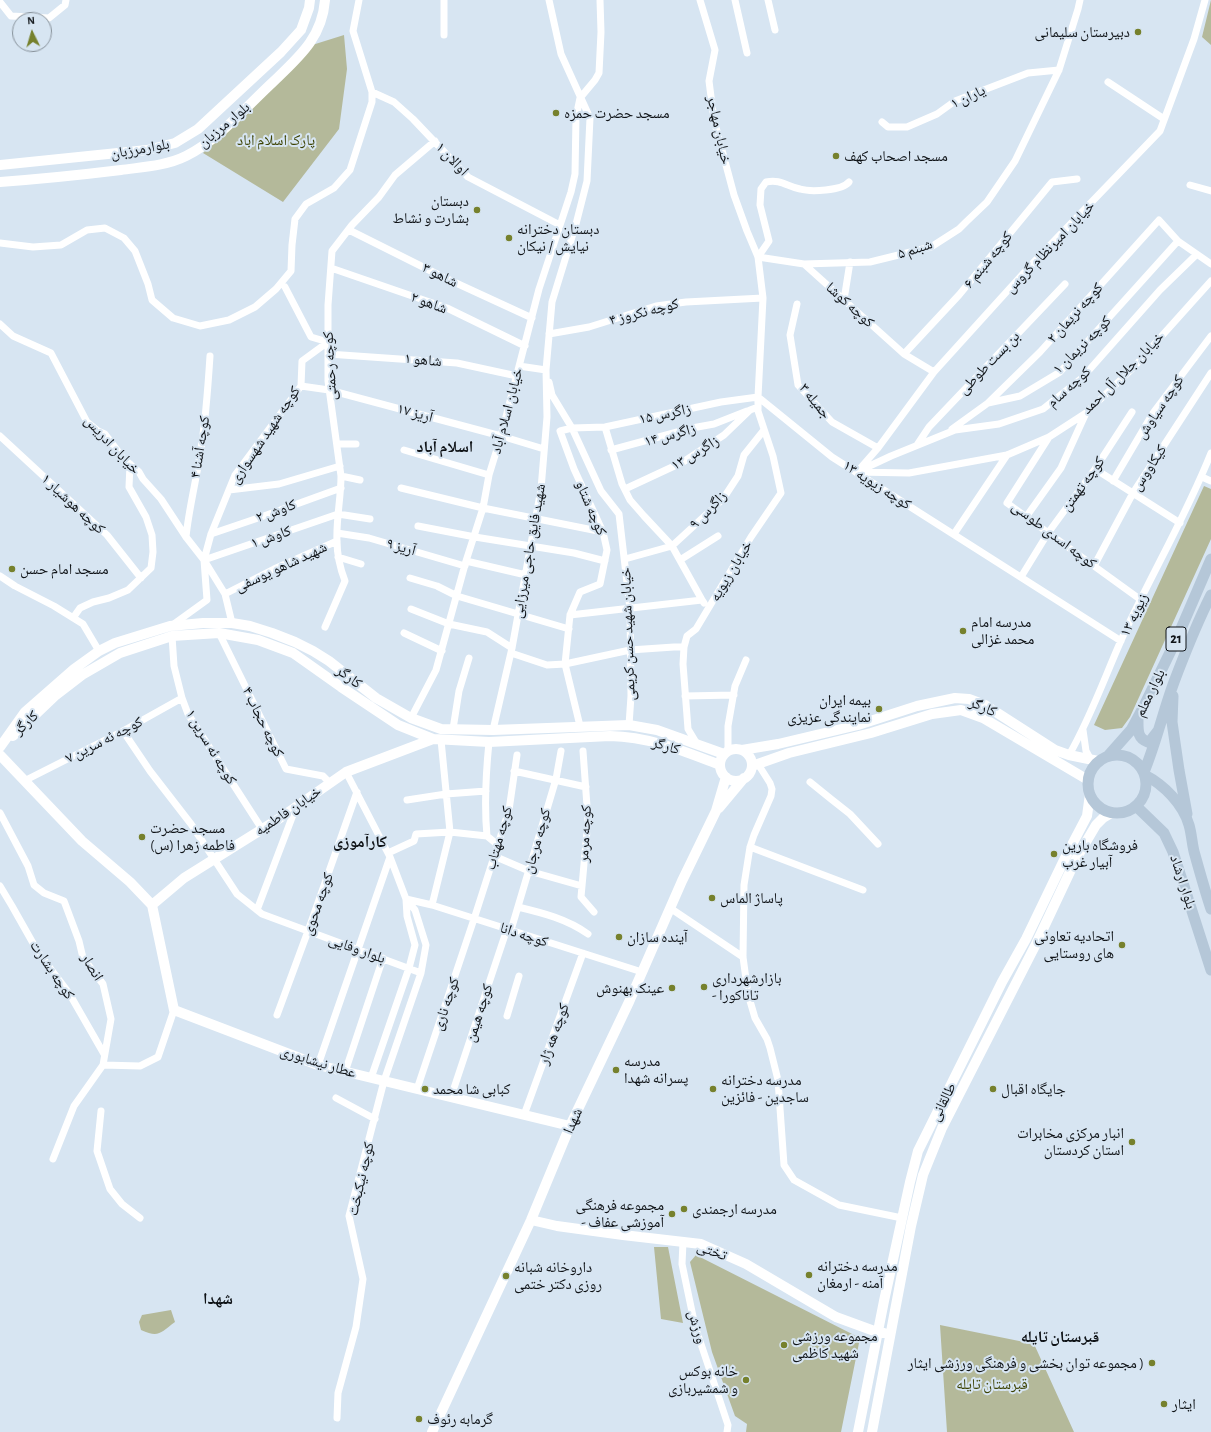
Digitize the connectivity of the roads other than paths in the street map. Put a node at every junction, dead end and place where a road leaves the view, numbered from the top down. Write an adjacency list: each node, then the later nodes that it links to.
1 (66, 0): 13 (street)
2 (310, 0): 24 (main road, بلوارمرزبان)
3 (325, 0): 26 (main road, بلوار مرزبان)
4 (359, 0): 19 (street)
5 (444, 0): 15 (street)
6 (549, 0): 20 (street, خیابان اسلام آباد)
7 (600, 0): 20 (street)
8 (700, 0): 35 (street, خیابان مهاجر)
9 (735, 0): 16 (street)
10 (768, 0): 14 (street)
11 (1080, 0): 17 (street, شبنم ۵)
12 (1205, 0): 21 (street, خیابان امیرنظام گروس)
13 (0, 2)
14 (774, 30)
15 (444, 35)
16 (747, 53)
17 (1059, 70): 22 (street, یاران ۱); 36 (street, شبنم ۵)
18 (1108, 82): 21 (street)
19 (372, 92): 23 (street, اوالان ۱); 33 (street)
20 (580, 98): 30 (street, خیابان اسلام آباد); 48 (street, خیابان اسلام آباد)
21 (1164, 119): 57 (street, خیابان امیرنظام گروس)
22 (882, 122)
23 (435, 141): 30 (street, اوالان ۱); 31 (street, کوچه رحمتی)
24 (0, 165)
25 (1077, 179): 53 (street, کوچه شبنم ۶)
26 (0, 182)
27 (849, 182): 35 (street)
28 (1190, 185): 29 (street)
29 (1211, 191)
30 (560, 225): 46 (street, خیابان اسلام آباد)
31 (349, 230): 39 (street, کوچه رحمتی); 46 (street, شاهو ۳)
32 (1178, 241): 34 (street); 63 (street, کوچه نریمان ۱); 63 (street, کوچه نریمان ۲)
33 (0, 243)
34 (1196, 255): 38 (street); 71 (street, کوچه سام)
35 (758, 257): 37 (street); 43 (street)
36 (850, 262): 37 (street, شبنم ۵); 44 (street)
37 (804, 264): 44 (street, کوچه کوشا)
38 (1211, 264)
39 (331, 268): 50 (street, کوچه رحمتی); 51 (street, شاهو ۲)
40 (1211, 281): 67 (street, خیابان جلال آل احمد)
41 (1065, 284): 77 (street, بن بست طوطی)
42 (285, 287): 50 (street)
43 (763, 298): 48 (street, کوچه نکروز ۴); 62 (street)
44 (844, 300): 53 (street, کوچه کوشا)
45 (797, 304): 78 (street, جمیله ۳)
46 (532, 318): 51 (street, خیابان اسلام آباد)
47 (0, 324): 84 (street, خیابان ادریس)
48 (549, 334): 56 (street, خیابان اسلام آباد)
49 (1211, 336): 92 (street, کوچه سیاوش)
50 (328, 342): 52 (street, کوچه رحمتی); 60 (street, کوچه شهید شهسواری)
51 (525, 346): 55 (street, خیابان اسلام آباد)
52 (328, 354): 59 (street, شاهو ۱); 61 (street, کوچه رحمتی)
53 (904, 354): 57 (street, کوچه کوشا)
54 (210, 356): 112 (street, کوچه آشنا ۴)
55 (519, 366): 56 (street); 59 (street, خیابان اسلام آباد)
56 (546, 370): 69 (street, خیابان شهید حسن کریمی); 79 (street, شهید فایق حاجی میرزایی)
57 (934, 372): 78 (street, خیابان امیرنظام گروس)
58 (1211, 373): 98 (street, کیکاووس)
59 (517, 376): 73 (street, خیابان اسلام آباد)
60 (301, 386): 61 (street, آریز ۱۷); 97 (street, کوچه شهید شهسواری)
61 (329, 390): 73 (street, آریز ۱۷); 75 (street, کوچه رحمتی)
62 (758, 397): 64 (street, خیابان زیویه); 68 (street, زاگرس ۱۵); 87 (street, کوچه زیویه ۱۳)
63 (988, 403): 71 (street, کوچه نریمان ۱)
64 (758, 407): 65 (street, زاگرس ۱۳); 70 (street, خیابان زیویه)
65 (750, 410): 81 (street, زاگرس ۱۴); 96 (street, زاگرس ۱۳)
66 (1132, 412): 86 (street, کوچه تهمتن)
67 (1086, 413): 74 (street, خیابان جلال آل احمد); 101 (street)
68 (605, 427): 69 (street, زاگرس ۱۵); 81 (street)
69 (572, 428): 106 (street, کوچه شتاو); 118 (street, خیابان شهید حسن کریمی)
70 (764, 430): 116 (street, زاگرس ۹); 136 (street, خیابان زیویه)
71 (945, 434): 77 (street, کوچه سام)
72 (0, 436): 129 (street, کوچه هوشیار ۱)
73 (501, 436): 79 (street, آریز ۱۷); 88 (street, خیابان اسلام آباد)
74 (1049, 436): 83 (street, خیابان جلال آل احمد); 101 (street, کوچه اسدی طوسی)
75 (337, 444): 76 (street); 85 (street, کوچه رحمتی)
76 (356, 444)
77 (917, 445): 87 (street, کوچه سام)
78 (878, 448): 87 (street, خیابان امیرنظام گروس)
79 (544, 449): 102 (street, شهید فایق حاجی میرزایی)
80 (404, 450): 88 (street)
81 (611, 450): 96 (street)
82 (1211, 453): 90 (street, زیویه ۱۳)
83 (1007, 455): 87 (street, خیابان جلال آل احمد); 110 (street)
84 (130, 464): 112 (street, خیابان ادریس); 129 (street)
85 (340, 466): 89 (street, کوچه رحمتی); 97 (street)
86 (1095, 469): 92 (street); 108 (street, کوچه تهمتن)
87 (857, 472): 110 (street, کوچه زیویه ۱۳)
88 (489, 475): 99 (street, خیابان اسلام آباد)
89 (341, 476): 91 (street); 94 (street, کوچه رحمتی)
90 (1202, 477): 93 (street); 104 (street, زیویه ۱۳)
91 (360, 480)
92 (1113, 481): 98 (street)
93 (1211, 481)
94 (341, 488): 100 (street, کوچه رحمتی); 109 (street, کاوش ۲)
95 (401, 488): 99 (street)
96 (624, 489): 116 (street)
97 (229, 490): 109 (street, کوچه شهید شهسواری)
98 (1132, 493): 104 (street); 125 (street, کیکاووس)
99 (483, 508): 102 (street); 113 (street, خیابان اسلام آباد)
100 (338, 514): 103 (street); 107 (street, کوچه رحمتی); 120 (street, کاوش ۱)
101 (1026, 517): 108 (street, کوچه اسدی طوسی)
102 (535, 518): 106 (street); 115 (street, شهید فایق حاجی میرزایی)
103 (370, 519)
104 (1180, 523): 135 (street, زیویه ۱۳)
105 (418, 526): 113 (street)
106 (603, 532): 122 (street, کوچه شتاو)
107 (337, 533): 114 (street, کوچه رحمتی); 124 (street, آریز ۹)
108 (1048, 533): 125 (street, کوچه اسدی طوسی); 128 (street, کوچه تهمتن)
109 (211, 534): 120 (street, کوچه شهید شهسواری)
110 (954, 534): 128 (street, کوچه زیویه ۱۳)
111 (718, 536): 121 (street)
112 (186, 537): 120 (street, خیابان ادریس)
113 (475, 537): 115 (street); 124 (street, خیابان اسلام آباد)
114 (336, 541): 117 (street, کوچه رحمتی); 131 (street, شهید شاهو یوسفی)
115 (531, 546): 122 (street); 126 (street, شهید فایق حاجی میرزایی)
116 (672, 546): 118 (street, زاگرس ۹); 121 (street)
117 (338, 557): 123 (street); 144 (street, کوچه رحمتی)
118 (625, 559): 138 (street, خیابان شهید حسن کریمی)
119 (1211, 559): 163 (main road, بلوار معلم / 21)
120 (204, 560): 131 (street, خیابان ادریس); 146 (street)
121 (680, 560): 134 (street)
122 (604, 561): 140 (street, کوچه شتاو)
123 (361, 564)
124 (466, 564): 126 (street, آریز ۹); 133 (street, خیابان اسلام آباد)
125 (1094, 566): 135 (street, کوچه اسدی طوسی)
126 (526, 575): 139 (street, شهید فایق حاجی میرزایی)
127 (0, 576): 141 (street)
128 (1021, 577): 149 (street, کوچه زیویه ۱۳)
129 (141, 578): 141 (street)
130 (410, 578): 133 (street)
131 (225, 594): 142 (street, خیابان ادریس)
132 (1211, 595): 158 (main road, بلوار معلم / 21)
133 (457, 596): 139 (street); 143 (street, خیابان اسلام آباد)
134 (702, 600): 136 (street); 138 (street)
135 (1141, 600): 149 (street, زیویه ۱۳)
136 (708, 608): 150 (street, خیابان زیویه)
137 (411, 609): 143 (street)
138 (630, 609): 140 (street); 151 (street, خیابان شهید حسن کریمی)
139 (518, 614): 145 (street); 154 (street, شهید فایق حاجی میرزایی)
140 (570, 614): 145 (street, کوچه شتاو)
141 (73, 618): 152 (street)
142 (232, 623): 146 (main road, کارگر); 162 (main road, کارگر)
143 (449, 624): 153 (street, خیابان اسلام آباد); 154 (street)
144 (325, 627)
145 (569, 629): 157 (street, کوچه شتاو)
146 (171, 631): 147 (main road, کارگر); 152 (main road, کارگر); 161 (street, کوچه ئه سرین ۱); 173 (main road, کارگر)
147 (219, 633): 171 (main road, کارگر); 193 (street, کوچه حجاب ۴)
148 (404, 634): 153 (street)
149 (1121, 641): 167 (street, زیویه ۱۳)
150 (684, 648): 151 (street); 160 (street, خیابان زیویه)
151 (630, 650): 157 (street); 164 (street, خیابان شهید حسن کریمی)
152 (99, 651): 173 (main road, کارگر)
153 (442, 651): 162 (street, خیابان اسلام آباد)
154 (512, 651): 157 (street); 168 (street, شهید فایق حاجی میرزایی)
155 (469, 658): 166 (street)
156 (746, 660): 159 (street)
157 (565, 664): 165 (street, کوچه شتاو)
158 (1174, 681): 170 (main road, بلوار معلم / 21); 206 (main road)
159 (734, 695): 160 (street); 178 (street)
160 (685, 696): 174 (street, خیابان زیویه)
161 (182, 698): 169 (street, کوچه ئه سرین ۷); 207 (street, کوچه ئه سرین ۱)
162 (411, 718): 166 (main road, کارگر)
163 (1138, 718): 170 (main road); 182 (main road, بلوار معلم / 21)
164 (629, 725): 165 (main road, کارگر); 174 (main road, کارگر)
165 (580, 726): 168 (main road, کارگر)
166 (453, 729): 168 (main road, کارگر)
167 (1083, 729): 181 (street, زیویه ۱۳); 182 (street)
168 (493, 730): 172 (main road)
169 (123, 731): 192 (street, کوچه ئه سرین ۷); 216 (street, بلوار وفایی)
170 (1158, 731): 187 (main road, بلوار معلم / 21)
171 (437, 740): 172 (main road, کارگر); 186 (main road, خیابان فاطمیه); 198 (street)
172 (490, 742): 183 (main road, کارگر); 197 (street)
173 (2, 744)
174 (698, 745): 178 (main road, کارگر)
175 (742, 750): 178 (main road); 181 (main road, کارگر); 184 (main road)
176 (583, 751): 195 (street, کوچه مرمر)
177 (561, 752): 190 (street, کوچه مرجان)
178 (726, 753): 183 (main road)
179 (0, 754): 192 (main road)
180 (517, 755): 185 (street, کوچه مهتاب)
181 (1069, 755): 182 (main road, کارگر)
182 (1099, 759): 187 (main road); 191 (main road)
183 (720, 764): 188 (main road)
184 (755, 765): 189 (main road); 191 (main road, کارگر); 212 (street)
185 (514, 771): 190 (street); 211 (street, کوچه مهتاب)
186 (346, 772): 193 (main road, خیابان فاطمیه); 196 (street)
187 (1144, 774): 202 (main road); 206 (main road, بلوار ارشاد)
188 (726, 777): 189 (main road); 203 (main road)
189 (744, 778): 203 (main road)
190 (556, 779): 195 (street); 218 (street, کوچه مرجان)
191 (1088, 780): 199 (main road)
192 (24, 781): 223 (main road)
193 (330, 782): 201 (main road, خیابان فاطمیه)
194 (810, 782): 210 (street)
195 (586, 787): 220 (street, کوچه مرمر)
196 (357, 792): 213 (street); 234 (street, کوچه محوی)
197 (486, 792): 198 (street); 209 (street)
198 (446, 794): 200 (street); 208 (street)
199 (1090, 794): 204 (main road); 230 (main road, طالقانی)
200 (407, 800)
201 (296, 806): 207 (main road, خیابان فاطمیه); 228 (street)
202 (1136, 806): 204 (main road); 217 (main road, بلوار ارشاد)
203 (716, 811): 226 (main road, شهدا)
204 (1113, 812): 232 (main road, طالقانی)
205 (0, 813): 248 (street, انصار)
206 (1189, 824): 215 (main road, بلوار ارشاد)
207 (262, 829): 216 (main road, خیابان فاطمیه)
208 (450, 832): 209 (street); 213 (street); 224 (street)
209 (486, 836): 211 (street)
210 (878, 844)
211 (498, 845): 214 (street, کوچه مهتاب)
212 (750, 847): 221 (street); 238 (street)
213 (389, 855): 222 (street); 236 (street)
214 (494, 856): 218 (street); 231 (street, کوچه مهتاب)
215 (1195, 857): 217 (main road); 227 (main road, بلوار ارشاد)
216 (213, 859): 223 (main road, خیابان فاطمیه); 228 (street, بلوار وفایی)
217 (1177, 865): 241 (main road, بلوار ارشاد)
218 (529, 870): 220 (street); 225 (street, کوچه مرجان)
219 (0, 886): 248 (street, کوچه بشارت)
220 (582, 886): 229 (street, کوچه مرمر)
221 (862, 890)
222 (406, 899): 224 (street, کوچه دانا); 240 (street); 242 (street)
223 (152, 905): 245 (main road)
224 (432, 905): 231 (street, کوچه دانا)
225 (518, 907): 233 (street, کوچه مرجان); 235 (street)
226 (670, 908): 238 (street); 243 (main road, شهدا)
227 (1211, 909)
228 (257, 910): 234 (street, بلوار وفایی)
229 (594, 912)
230 (1038, 913): 232 (main road); 263 (main road, طالقانی)
231 (474, 919): 233 (street, کوچه دانا); 254 (street, کوچه ناری)
232 (1048, 919): 267 (main road, طالقانی)
233 (509, 930): 237 (street, کوچه دانا); 255 (street, کوچه هیمن)
234 (308, 931): 236 (street, بلوار وفایی); 246 (street, کوچه محوی)
235 (588, 934)
236 (358, 949): 239 (street, بلوار وفایی); 250 (street)
237 (583, 953): 243 (street, کوچه دانا); 258 (street, کوچه هه ژار)
238 (743, 957): 263 (street)
239 (383, 958): 240 (street, بلوار وفایی); 251 (street)
240 (409, 968): 242 (street, بلوار وفایی); 252 (street)
241 (1211, 970)
242 (421, 972): 253 (street)
243 (642, 972): 260 (main road, شهدا)
244 (519, 976): 247 (street)
245 (174, 1010): 249 (street); 250 (main road, عطار نیشابوری)
246 (277, 1015)
247 (507, 1016)
248 (104, 1054): 249 (street, انصار)
249 (103, 1065): 261 (street)
250 (318, 1065): 251 (main road, عطار نیشابوری)
251 (345, 1072): 252 (main road, عطار نیشابوری)
252 (371, 1078): 253 (main road, عطار نیشابوری)
253 (384, 1081): 254 (main road, عطار نیشابوری); 259 (street, کوچه نیکبخت)
254 (417, 1089): 255 (main road, عطار نیشابوری)
255 (452, 1097): 258 (main road, عطار نیشابوری)
256 (336, 1098): 259 (street)
257 (101, 1112): 262 (street)
258 (524, 1115): 260 (main road, عطار نیشابوری)
259 (375, 1119): 268 (street, کوچه نیکبخت)
260 (570, 1126): 264 (main road, شهدا)
261 (52, 1160)
262 (140, 1218)
263 (902, 1218): 266 (main road, طالقانی)
264 (531, 1220): 265 (main road, تختی); 269 (main road, شهدا)
265 (682, 1242): 266 (main road, تختی); 270 (street, ورزش)
266 (877, 1332): 267 (main road, تختی); 271 (main road, طالقانی)
267 (890, 1334): 272 (main road, طالقانی)
268 (337, 1418)
269 (432, 1432)
270 (727, 1432)
271 (858, 1432)
272 (872, 1432)

